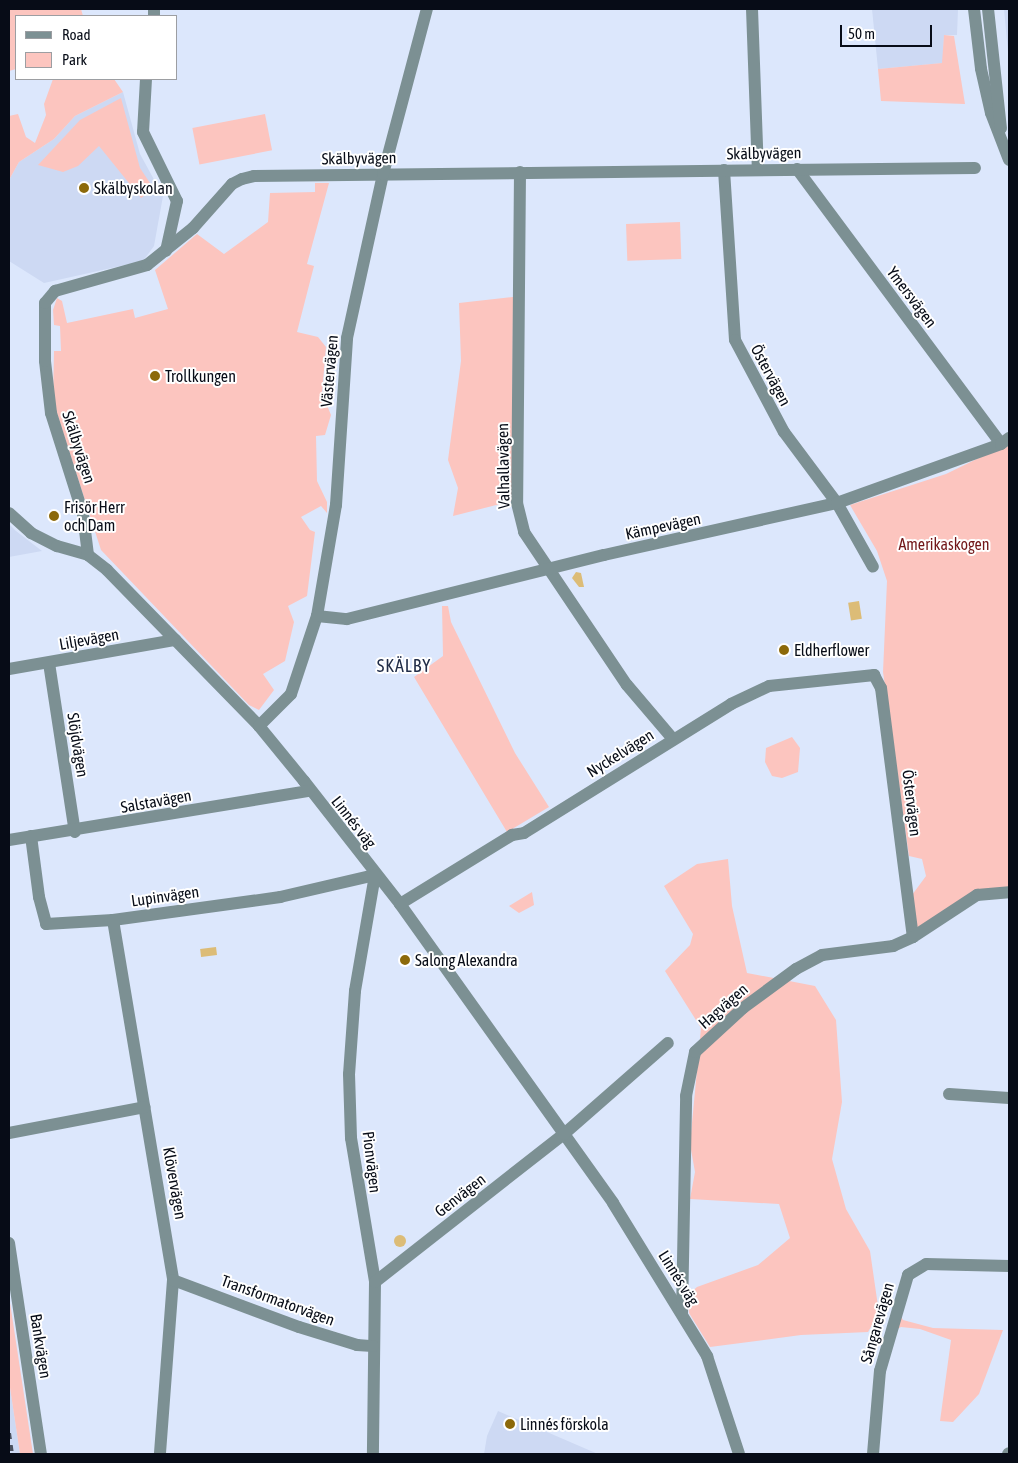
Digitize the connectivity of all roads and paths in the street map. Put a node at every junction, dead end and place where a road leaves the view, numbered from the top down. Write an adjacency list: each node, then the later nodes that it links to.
1 (427, 9): 13 (street, Västervägen)
2 (752, 9): 9 (street)
3 (974, 9): 6 (street)
4 (988, 9): 6 (street)
5 (146, 80): 14 (street)
6 (1005, 131): 7 (street)
7 (1009, 160)
8 (976, 168): 10 (street, Skälbyvägen)
9 (758, 169): 10 (street, Skälbyvägen); 11 (street, Skälbyvägen)
10 (797, 169): 15 (street, Ymersvägen)
11 (724, 170): 12 (street, Skälbyvägen); 16 (street, Östervägen)
12 (520, 172): 13 (street, Skälbyvägen); 20 (street, Valhallavägen)
13 (383, 174): 14 (street, Skälbyvägen); 21 (street, Västervägen)
14 (166, 251): 18 (street, Skälbyvägen)
15 (1005, 441): 16 (street, Kämpevägen)
16 (837, 503): 19 (street, Östervägen); 20 (street, Kämpevägen)
17 (9, 513): 18 (street)
18 (88, 555): 22 (street, Linnés väg)
19 (873, 567)
20 (548, 569): 21 (street, Kämpevägen); 27 (street, Valhallavägen)
21 (317, 616): 26 (street, Västervägen)
22 (175, 640): 23 (street, Liljevägen); 26 (street, Linnés väg)
23 (49, 662): 24 (street, Liljevägen); 29 (street, Slöjdvägen)
24 (9, 669)
25 (874, 675): 27 (street, Nyckelvägen); 36 (street, Östervägen)
26 (259, 726): 28 (street, Linnés väg)
27 (673, 739): 34 (street, Nyckelvägen)
28 (309, 791): 29 (street, Salstavägen); 32 (street, Linnés väg)
29 (75, 832): 30 (street, Salstavägen)
30 (31, 836): 31 (street, Salstavägen); 35 (street, Lupinvägen)
31 (9, 840)
32 (375, 875): 34 (street, Linnés väg); 35 (street, Lupinvägen); 46 (street, Pionvägen)
33 (1009, 892): 36 (street, Hagvägen)
34 (400, 904): 42 (street, Linnés väg)
35 (113, 920): 40 (street, Klövervägen)
36 (913, 937): 47 (street, Hagvägen)
37 (668, 1043): 42 (street)
38 (950, 1094): 39 (street)
39 (1009, 1098)
40 (145, 1107): 41 (street); 45 (street, Klövervägen)
41 (9, 1133)
42 (564, 1134): 46 (street, Genvägen); 47 (street, Linnés väg)
43 (9, 1243): 49 (street, Bankvägen)
44 (1009, 1266): 53 (street, Sångarevägen)
45 (174, 1280): 48 (street, Transformatorvägen); 50 (street, Klövervägen)
46 (374, 1282): 48 (street, Pionvägen)
47 (682, 1313): 52 (street, Linnés väg)
48 (373, 1346): 51 (street, Pionvägen)
49 (41, 1454)
50 (160, 1454)
51 (373, 1454)
52 (739, 1454)
53 (873, 1454)

